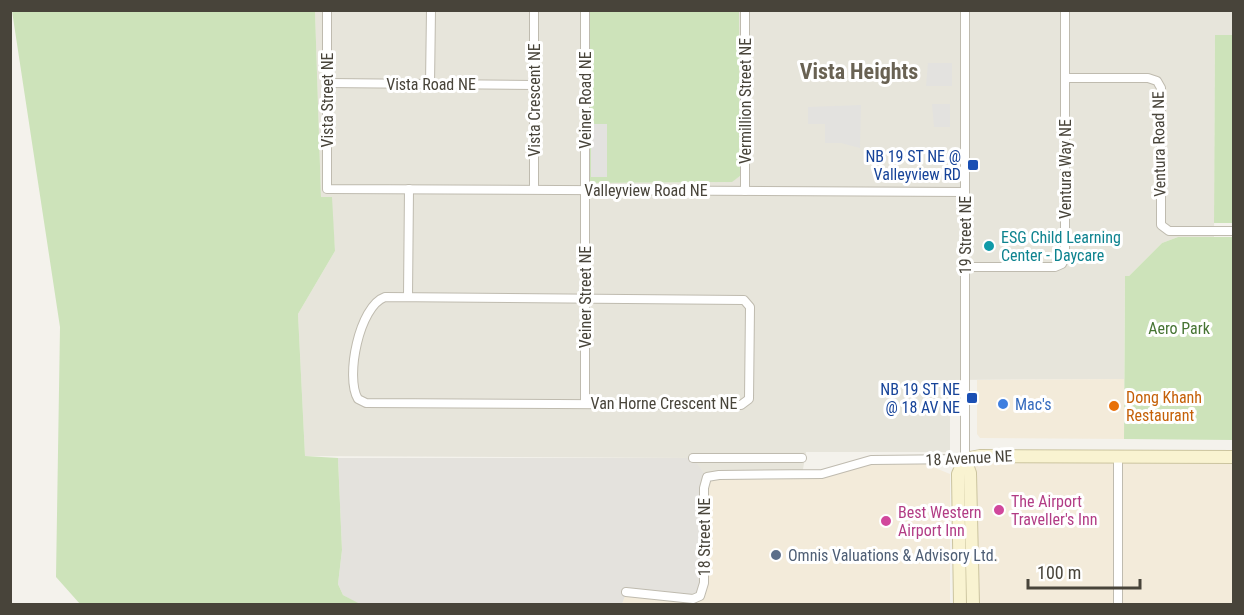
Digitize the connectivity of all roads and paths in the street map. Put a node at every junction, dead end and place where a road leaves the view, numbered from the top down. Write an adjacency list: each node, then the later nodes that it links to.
1 (327, 10): 9 (street, Vista Street NE)
2 (431, 10): 10 (street)
3 (534, 10): 11 (street, Vista Crescent NE)
4 (585, 10): 15 (street, Veiner Road NE)
5 (745, 10): 16 (street, Vermillion Street NE)
6 (966, 10): 17 (street, 19 Street NE)
7 (1065, 10): 8 (street, Ventura Way NE)
8 (1065, 78): 18 (street, Ventura Road NE); 19 (street, Ventura Way NE)
9 (327, 83): 10 (street, Vista Road NE); 12 (street, Vista Street NE)
10 (430, 84): 11 (street, Vista Road NE)
11 (534, 85): 14 (street, Vista Crescent NE)
12 (327, 189): 13 (street, Valleyview Road NE)
13 (409, 189): 14 (street, Valleyview Road NE); 20 (street)
14 (534, 189): 15 (street, Valleyview Road NE)
15 (586, 190): 16 (street, Valleyview Road NE); 21 (street, Veiner Street NE)
16 (745, 190): 17 (street, Valleyview Road NE)
17 (965, 192): 19 (street, 19 Street NE)
18 (1233, 231)
19 (965, 267): 27 (street, 19 Street NE)
20 (408, 297): 21 (street, Van Horne Crescent NE); 22 (street, Van Horne Crescent NE)
21 (585, 298): 22 (street, Veiner Street NE); 22 (street, Van Horne Crescent NE)
22 (585, 404)
23 (1118, 456): 24 (street, 18 Avenue NE); 27 (street, 18 Avenue NE); 32 (street)
24 (1233, 457)
25 (693, 458): 26 (street)
26 (802, 458)
27 (965, 459): 28 (street, 18 Avenue NE); 30 (street, 19 Street NE); 31 (street, 19 Street NE)
28 (707, 477): 29 (street, 18 Street NE)
29 (626, 592)
30 (960, 604)
31 (973, 604)
32 (1118, 604)

